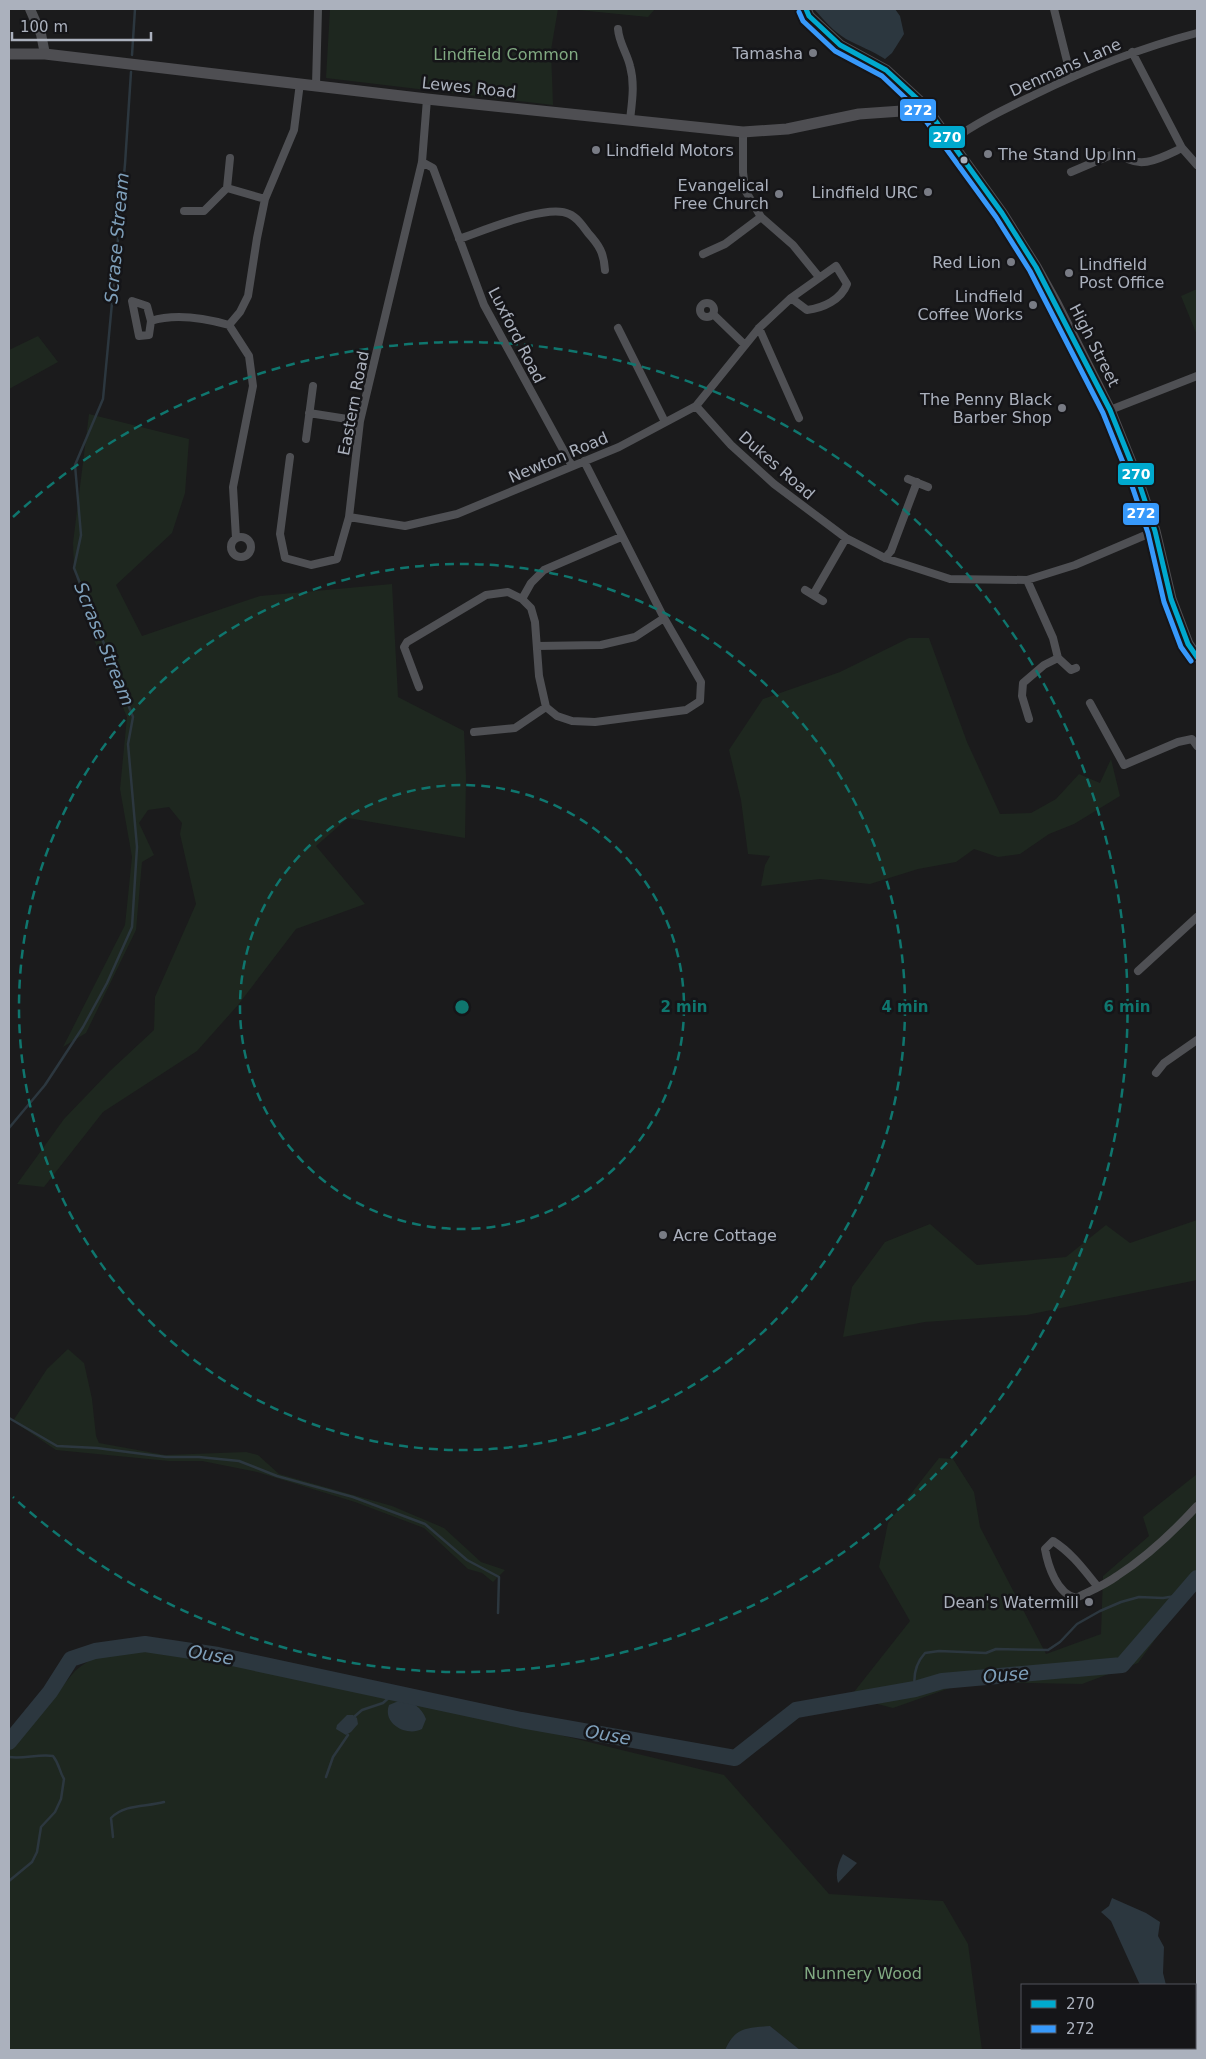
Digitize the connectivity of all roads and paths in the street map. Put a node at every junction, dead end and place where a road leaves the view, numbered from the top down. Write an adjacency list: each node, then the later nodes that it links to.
1 (30, 9): 9 (street)
2 (318, 9): 12 (street)
3 (806, 9): 14 (main road, High Street)
4 (1054, 9): 10 (street)
5 (1197, 33): 7 (street, Denmans Lane)
6 (616, 34): 15 (street)
7 (1132, 52): 10 (street, Denmans Lane); 18 (street)
8 (9, 54): 9 (main road, Lewes Road)
9 (45, 54): 11 (main road, Lewes Road)
10 (1071, 77): 17 (street, Denmans Lane)
11 (300, 83): 12 (main road, Lewes Road); 24 (street)
12 (316, 85): 13 (main road, Lewes Road)
13 (427, 99): 15 (main road, Lewes Road); 20 (street, Eastern Road)
14 (924, 105): 16 (main road, Lewes Road); 17 (main road, High Street)
15 (630, 120): 16 (main road, Lewes Road)
16 (743, 132): 26 (street)
17 (951, 141): 41 (main road, High Street)
18 (1182, 148): 21 (street); 22 (street)
19 (230, 158): 23 (street)
20 (422, 162): 27 (street, Luxford Road); 44 (street, Eastern Road)
21 (1197, 165)
22 (1071, 172)
23 (227, 188): 24 (street); 25 (street)
24 (266, 200): 34 (street)
25 (184, 211)
26 (761, 217): 28 (street); 30 (street)
27 (459, 239): 29 (street); 49 (street, Luxford Road)
28 (702, 254)
29 (605, 270)
30 (819, 277): 31 (street, Newton Road); 31 (street, Newton Road)
31 (791, 298): 36 (street, Newton Road)
32 (713, 314): 37 (street)
33 (151, 321): 34 (street)
34 (229, 325): 56 (street)
35 (618, 328): 45 (street)
36 (759, 328): 37 (street, Newton Road); 43 (street)
37 (745, 345): 40 (street, Newton Road)
38 (1197, 376): 41 (street)
39 (312, 386): 42 (street)
40 (696, 406): 45 (street, Newton Road); 57 (street, Dukes Road)
41 (1110, 410): 54 (main road, High Street)
42 (309, 413): 44 (street); 46 (street)
43 (799, 418)
44 (360, 421): 53 (street, Eastern Road)
45 (665, 422): 48 (street, Newton Road)
46 (306, 439)
47 (290, 457): 53 (street, Eastern Road)
48 (584, 462): 49 (street, Newton Road); 55 (street)
49 (572, 466): 53 (street, Newton Road)
50 (908, 478): 51 (street)
51 (917, 482): 52 (street); 58 (street)
52 (928, 487)
53 (349, 517)
54 (1155, 531): 61 (street, Dukes Road); 68 (main road, High Street)
55 (621, 537): 64 (street); 66 (street)
56 (236, 538)
57 (846, 538): 59 (street, Dukes Road); 63 (street)
58 (891, 551): 59 (street); 60 (street)
59 (885, 558): 60 (street, Dukes Road)
60 (896, 561): 61 (street, Dukes Road)
61 (1027, 580): 69 (street)
62 (805, 590): 63 (street)
63 (813, 595): 65 (street)
64 (522, 598): 67 (street); 71 (street)
65 (823, 601)
66 (664, 618): 67 (street); 73 (street)
67 (537, 646): 73 (street)
68 (1197, 657)
69 (1058, 658): 70 (street); 74 (street)
70 (1076, 668)
71 (419, 686)
72 (1090, 703): 76 (street)
73 (546, 707): 75 (street)
74 (1029, 719)
75 (474, 732)
76 (1197, 746)
77 (1197, 917): 78 (street)
78 (1138, 971)
79 (1197, 1040): 80 (street)
80 (1156, 1073)
81 (1197, 1506): 82 (street)
82 (1098, 1587): 82 (street)

